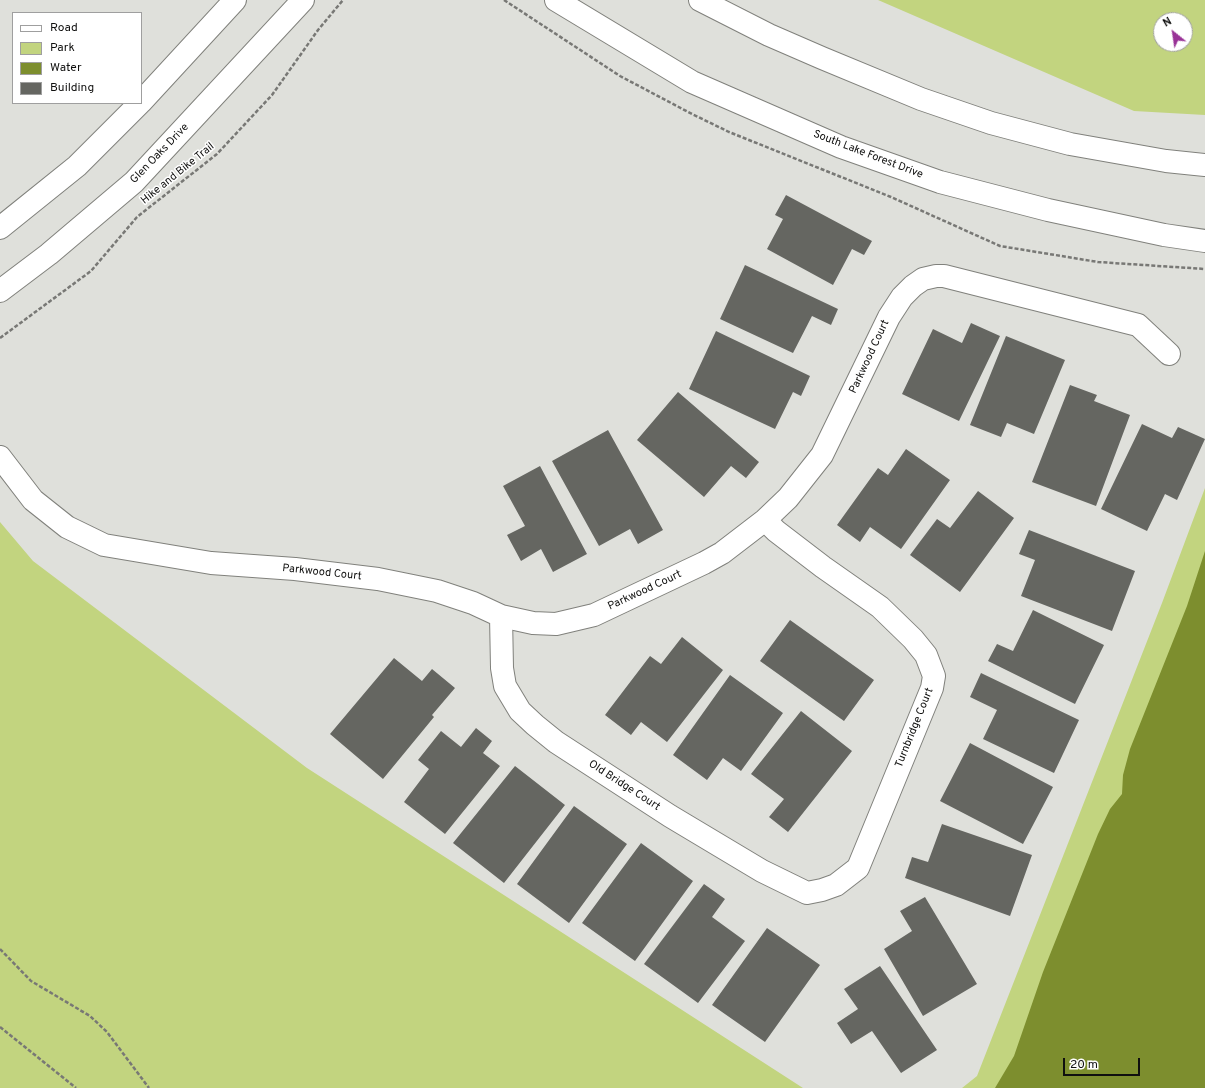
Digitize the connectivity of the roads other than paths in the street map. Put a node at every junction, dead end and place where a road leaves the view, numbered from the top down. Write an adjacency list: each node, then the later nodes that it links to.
1 (236, 0): 5 (street)
2 (303, 0): 10 (street, Glen Oaks Drive)
3 (556, 0): 9 (street, South Lake Forest Drive)
4 (700, 0): 7 (street)
5 (142, 100)
6 (138, 104): 8 (street)
7 (1205, 165)
8 (0, 228)
9 (1205, 241)
10 (0, 291)
11 (1169, 354): 13 (street, Parkwood Court)
12 (0, 456): 14 (street, Parkwood Court)
13 (765, 520): 14 (street, Parkwood Court); 15 (street, Turnbridge Court)
14 (501, 616): 15 (street, Old Bridge Court)
15 (822, 890)

